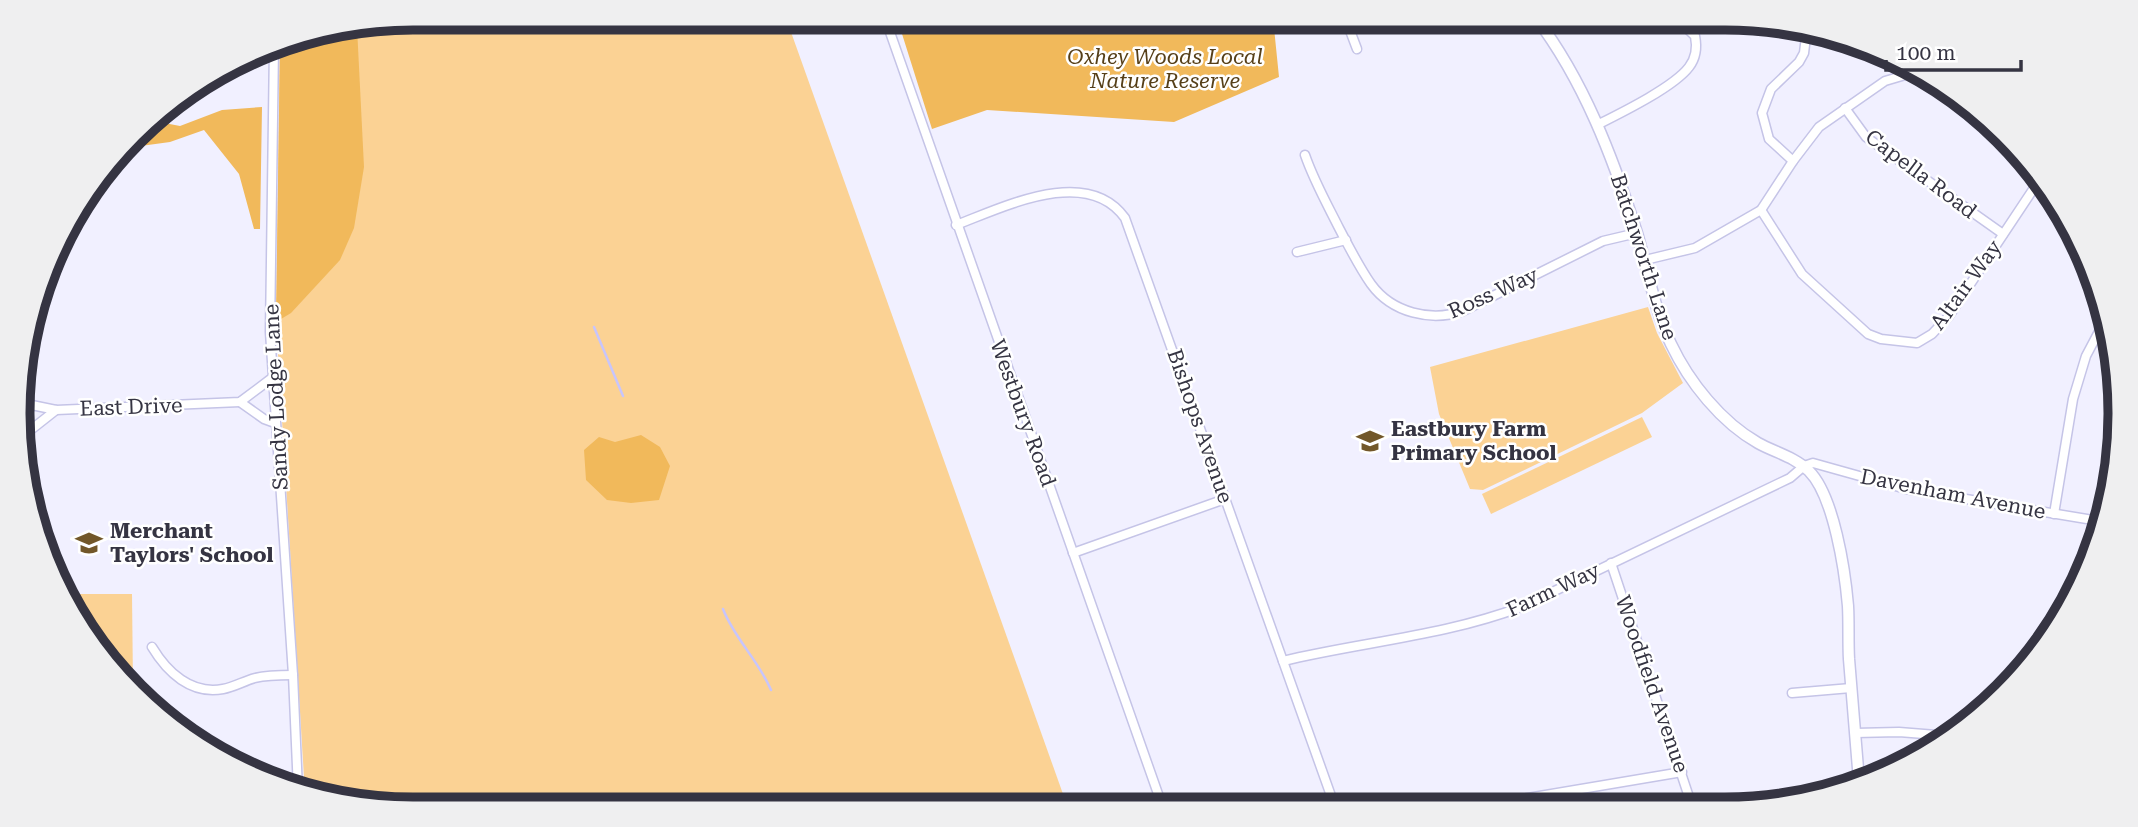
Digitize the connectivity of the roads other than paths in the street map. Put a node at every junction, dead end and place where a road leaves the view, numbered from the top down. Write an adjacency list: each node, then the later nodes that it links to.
1 (889, 30): 15 (street, Westbury Road)
2 (1350, 30): 6 (street)
3 (1544, 30): 10 (street, Batchworth Lane)
4 (1689, 30): 10 (street)
5 (1806, 39): 12 (street)
6 (1357, 49)
7 (274, 56): 22 (street, Sandy Lodge Lane)
8 (1905, 75): 9 (street)
9 (1845, 108): 12 (street); 17 (street, Capella Road)
10 (1597, 125): 16 (street, Batchworth Lane)
11 (1305, 155): 18 (street, Ross Way)
12 (1793, 161): 14 (street)
13 (2034, 187): 17 (street, Altair Way)
14 (1761, 210): 17 (street, Altair Way); 20 (street)
15 (957, 225): 29 (street, Bishops Avenue); 32 (street, Westbury Road)
16 (1637, 233): 18 (street, Ross Way); 20 (street, Batchworth Lane)
17 (2003, 234)
18 (1346, 240): 19 (street)
19 (1297, 252)
20 (1645, 260): 28 (street, Batchworth Lane)
21 (2099, 331): 30 (street)
22 (272, 378): 23 (street); 26 (street, Sandy Lodge Lane)
23 (240, 402): 25 (street, East Drive); 26 (street)
24 (30, 404): 25 (street, East Drive)
25 (56, 410): 27 (street)
26 (275, 423): 36 (street, Sandy Lodge Lane)
27 (31, 430)
28 (1804, 466): 30 (street, Davenham Avenue); 33 (street, Farm Way); 37 (street, Batchworth Lane)
29 (1225, 499): 32 (street); 35 (street, Bishops Avenue)
30 (2054, 514): 31 (street, Davenham Avenue)
31 (2093, 520)
32 (1073, 553): 44 (street, Westbury Road)
33 (1611, 563): 35 (street, Farm Way); 41 (street, Woodfield Avenue)
34 (152, 647): 36 (street)
35 (1283, 662): 45 (street, Bishops Avenue)
36 (293, 675): 43 (street, Sandy Lodge Lane)
37 (1851, 688): 38 (street); 39 (street, Batchworth Lane)
38 (1792, 693)
39 (1855, 733): 40 (street); 42 (street, Batchworth Lane)
40 (1935, 735)
41 (1682, 772): 46 (street); 47 (street, Woodfield Avenue)
42 (1858, 773)
43 (298, 779)
44 (1159, 797)
45 (1331, 797)
46 (1533, 797)
47 (1689, 797)

